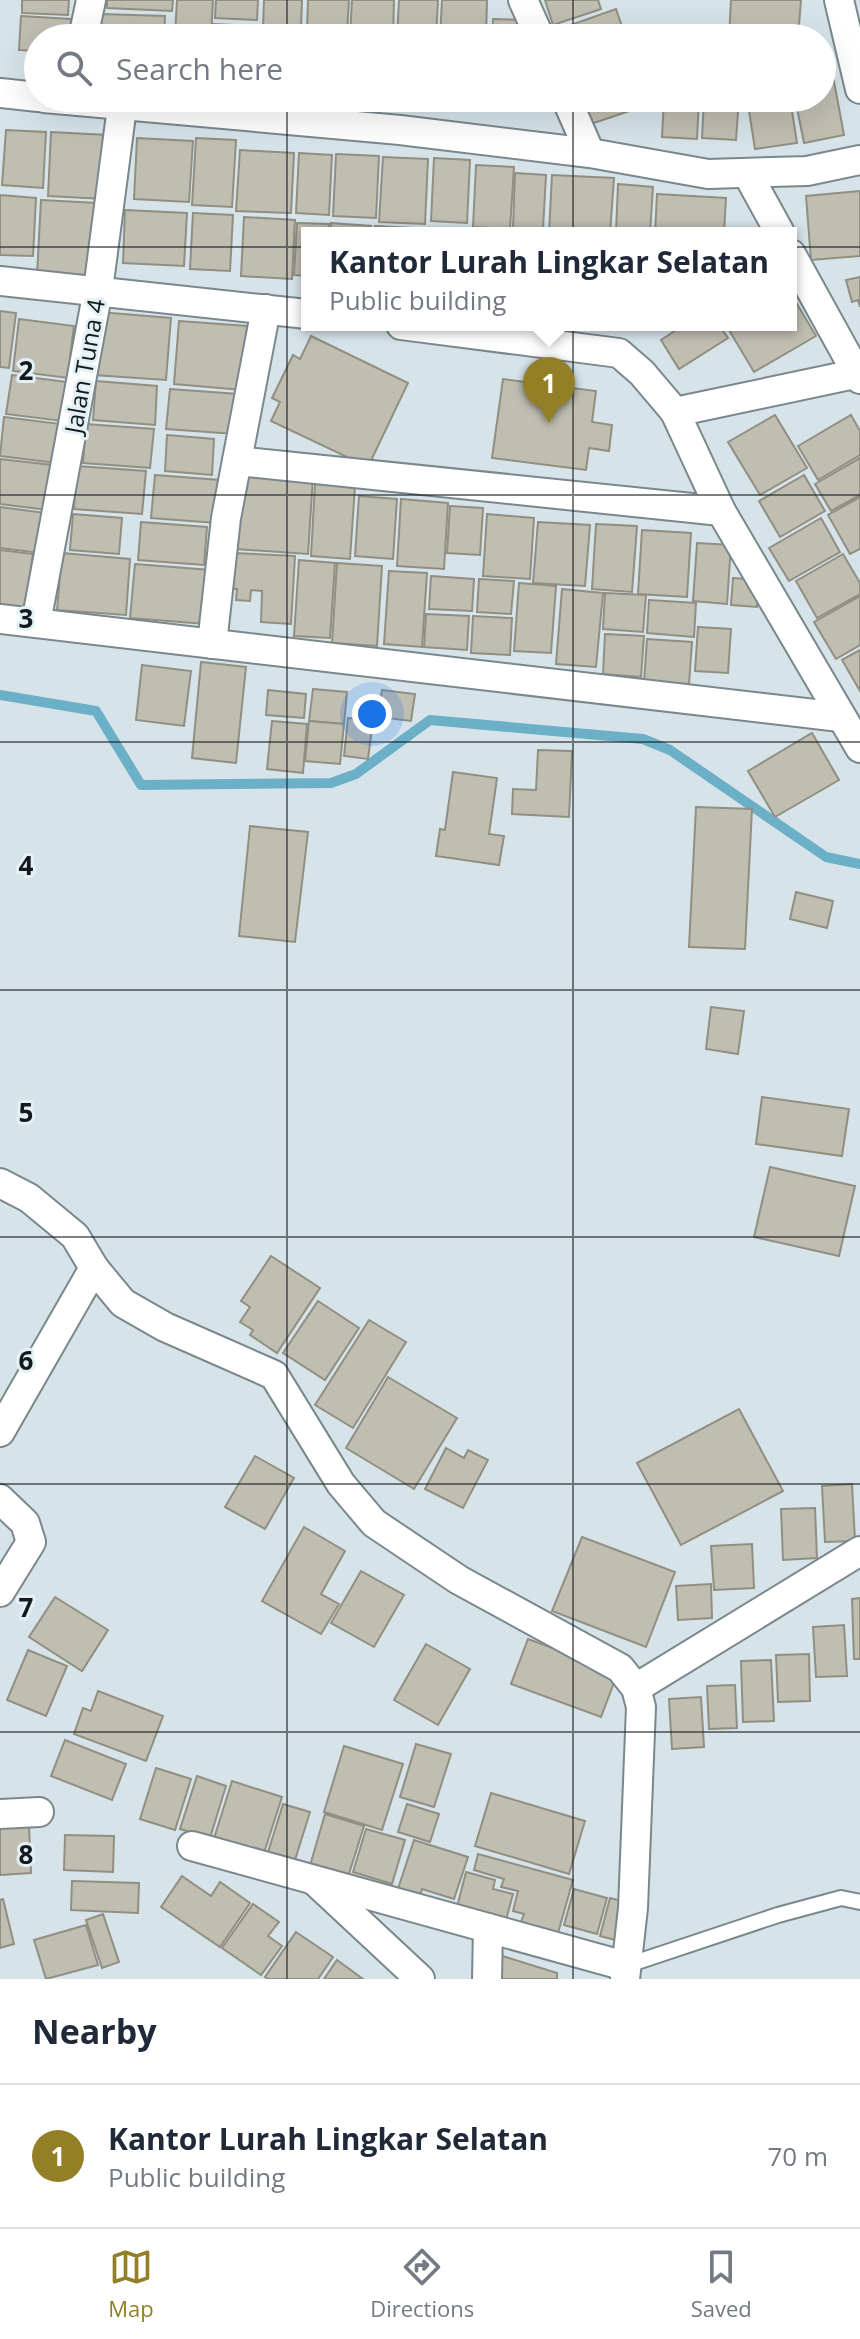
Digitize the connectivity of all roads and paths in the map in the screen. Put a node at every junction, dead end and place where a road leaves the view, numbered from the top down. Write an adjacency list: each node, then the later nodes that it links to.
1 (91, 0): 4 (street)
2 (523, 0): 5 (street)
3 (839, 0): 6 (street)
4 (86, 24)
5 (534, 24)
6 (860, 89)
7 (0, 93): 8 (street)
8 (24, 96)
9 (121, 112): 18 (street, Jalan Tuna 4)
10 (182, 112): 12 (street)
11 (572, 112): 12 (street)
12 (590, 153): 14 (street)
13 (860, 160): 14 (street)
14 (747, 173): 15 (street)
15 (777, 227)
16 (797, 265): 22 (street)
17 (0, 281): 18 (street)
18 (98, 290): 19 (street); 27 (street, Jalan Tuna 4)
19 (266, 309): 20 (street); 24 (street)
20 (301, 313)
21 (448, 331): 23 (street)
22 (859, 375): 23 (street)
23 (675, 412): 25 (street)
24 (237, 461): 25 (street); 28 (street)
25 (721, 511): 29 (street)
26 (0, 619): 27 (street)
27 (36, 623): 28 (street)
28 (212, 644): 29 (street)
29 (840, 717): 30 (street)
30 (860, 748)
31 (0, 1183): 32 (street)
32 (94, 1268): 33 (street); 37 (street)
33 (0, 1432)
34 (0, 1499): 36 (street)
35 (860, 1551): 37 (street)
36 (0, 1592)
37 (636, 1688): 44 (street)
38 (39, 1812): 39 (street)
39 (0, 1814)
40 (192, 1846): 41 (street)
41 (312, 1879): 43 (street); 45 (street)
42 (860, 1902): 44 (lane)
43 (488, 1928): 44 (street); 46 (street)
44 (625, 1972)
45 (420, 1979)
46 (487, 1979)

